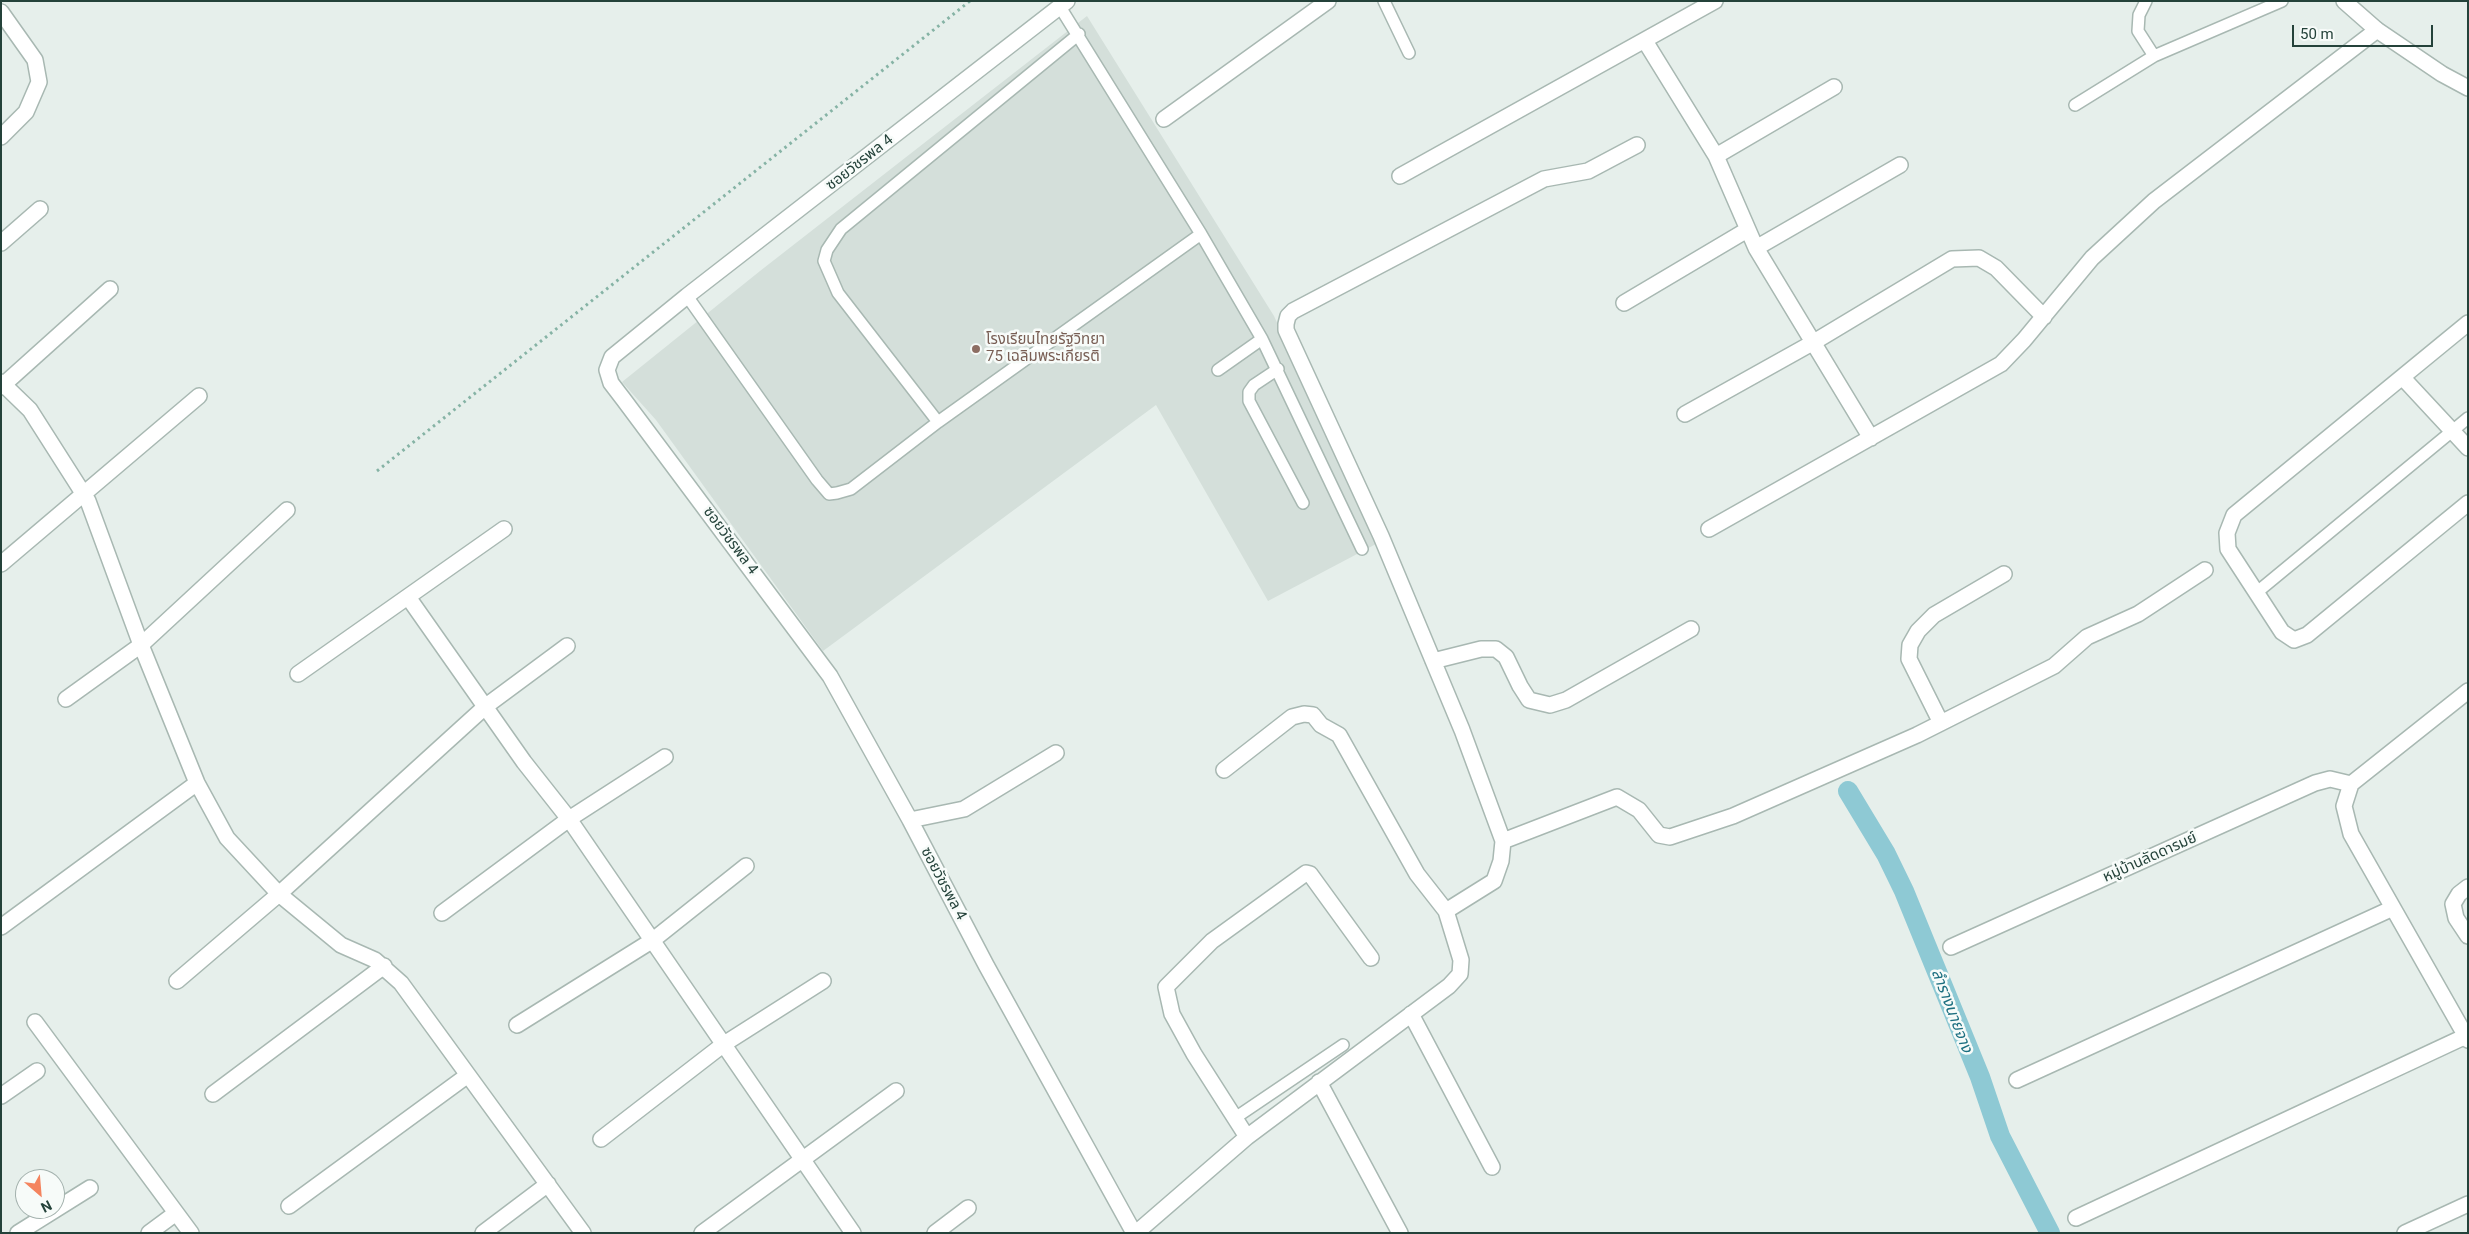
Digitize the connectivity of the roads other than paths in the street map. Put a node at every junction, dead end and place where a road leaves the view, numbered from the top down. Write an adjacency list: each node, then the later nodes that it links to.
1 (1328, 1): 17 (street)
2 (1384, 1): 12 (lane)
3 (1715, 1): 11 (street)
4 (2146, 1): 13 (lane)
5 (2282, 1): 13 (lane)
6 (2344, 1): 9 (street)
7 (1063, 4): 10 (lane); 29 (street, ซอยวัชรพล 4)
8 (1, 12): 18 (street)
9 (2377, 30): 15 (street); 31 (street)
10 (1079, 34): 25 (lane); 42 (lane)
11 (1644, 41): 20 (street); 22 (street)
12 (1409, 53)
13 (2154, 56): 16 (lane)
14 (1834, 88): 20 (street)
15 (2468, 88)
16 (2074, 106)
17 (1164, 119)
18 (1, 137)
19 (1637, 145): 61 (street)
20 (1716, 156): 24 (street)
21 (1900, 165): 27 (street)
22 (1400, 176)
23 (40, 209): 26 (street)
24 (1747, 230): 27 (street); 30 (street)
25 (1201, 234): 33 (lane); 42 (lane)
26 (1, 243)
27 (1756, 248): 34 (street)
28 (110, 289): 38 (street)
29 (687, 296): 42 (lane); 73 (street, ซอยวัชรพล 4)
30 (1624, 304)
31 (2044, 317): 34 (street); 44 (street)
32 (2468, 323): 37 (street)
33 (1262, 339): 35 (lane); 36 (lane)
34 (1814, 342): 40 (street); 44 (street)
35 (1278, 369): 47 (lane); 52 (lane)
36 (1218, 370)
37 (2403, 378): 43 (street); 56 (street)
38 (2, 384): 46 (street)
39 (200, 396): 46 (street)
40 (1685, 414)
41 (2468, 418): 43 (lane)
42 (938, 422)
43 (2452, 432): 45 (street); 56 (lane)
44 (1871, 438): 50 (street)
45 (2468, 448)
46 (84, 495): 53 (street); 59 (street)
47 (1303, 503)
48 (2468, 503): 56 (street)
49 (287, 510): 59 (street)
50 (1709, 528)
51 (504, 529): 57 (street)
52 (1362, 549)
53 (1, 564)
54 (2204, 570): 66 (street)
55 (2004, 574): 66 (street)
56 (2256, 593)
57 (408, 597): 62 (street); 65 (street)
58 (1691, 629): 61 (street)
59 (140, 645): 64 (street); 70 (street)
60 (567, 646): 65 (street)
61 (1433, 661): 74 (street)
62 (298, 674)
63 (2468, 691): 71 (street)
64 (66, 699)
65 (486, 706): 72 (street); 77 (street)
66 (1941, 723): 74 (street)
67 (1056, 753): 73 (street)
68 (665, 757): 72 (street)
69 (1224, 770): 79 (street)
70 (198, 783): 77 (street); 81 (street)
71 (2351, 784): 78 (street); 84 (street, หมู่บ้านลัดดารมย์)
72 (569, 819): 80 (street); 83 (street)
73 (910, 820): 122 (street, ซอยวัชรพล 4)
74 (1503, 841): 79 (street)
75 (746, 866): 83 (street)
76 (2468, 888): 82 (street)
77 (278, 894): 86 (street); 87 (street)
78 (2393, 908): 92 (street); 97 (street)
79 (1446, 911): 89 (street)
80 (442, 913)
81 (1, 928)
82 (2468, 936)
83 (653, 940): 91 (street); 93 (street)
84 (1951, 947)
85 (1371, 958): 102 (street)
86 (384, 966): 96 (street); 100 (street)
87 (177, 981)
88 (823, 981): 93 (street)
89 (1411, 1014): 98 (street); 106 (street)
90 (34, 1022): 112 (street)
91 (517, 1025)
92 (2467, 1038): 113 (street)
93 (724, 1044): 104 (street); 105 (street)
94 (1343, 1046): 102 (lane)
95 (36, 1071): 101 (street)
96 (468, 1075): 107 (street); 110 (street)
97 (2017, 1080)
98 (1319, 1082): 103 (street); 123 (street)
99 (896, 1091): 105 (street)
100 (213, 1094)
101 (1, 1096)
102 (1235, 1118): 103 (street)
103 (1247, 1136): 122 (street)
104 (601, 1138)
105 (803, 1159): 119 (street); 120 (street)
106 (1492, 1167)
107 (548, 1184): 117 (street); 118 (street)
108 (90, 1188): 114 (street)
109 (2468, 1204): 124 (street)
110 (289, 1206)
111 (968, 1208): 121 (street)
112 (176, 1213): 115 (street); 116 (street)
113 (2076, 1218)
114 (18, 1233)
115 (149, 1233)
116 (191, 1233)
117 (483, 1233)
118 (583, 1233)
119 (702, 1233)
120 (853, 1233)
121 (935, 1233)
122 (1135, 1233)
123 (1400, 1233)
124 (2405, 1233)

